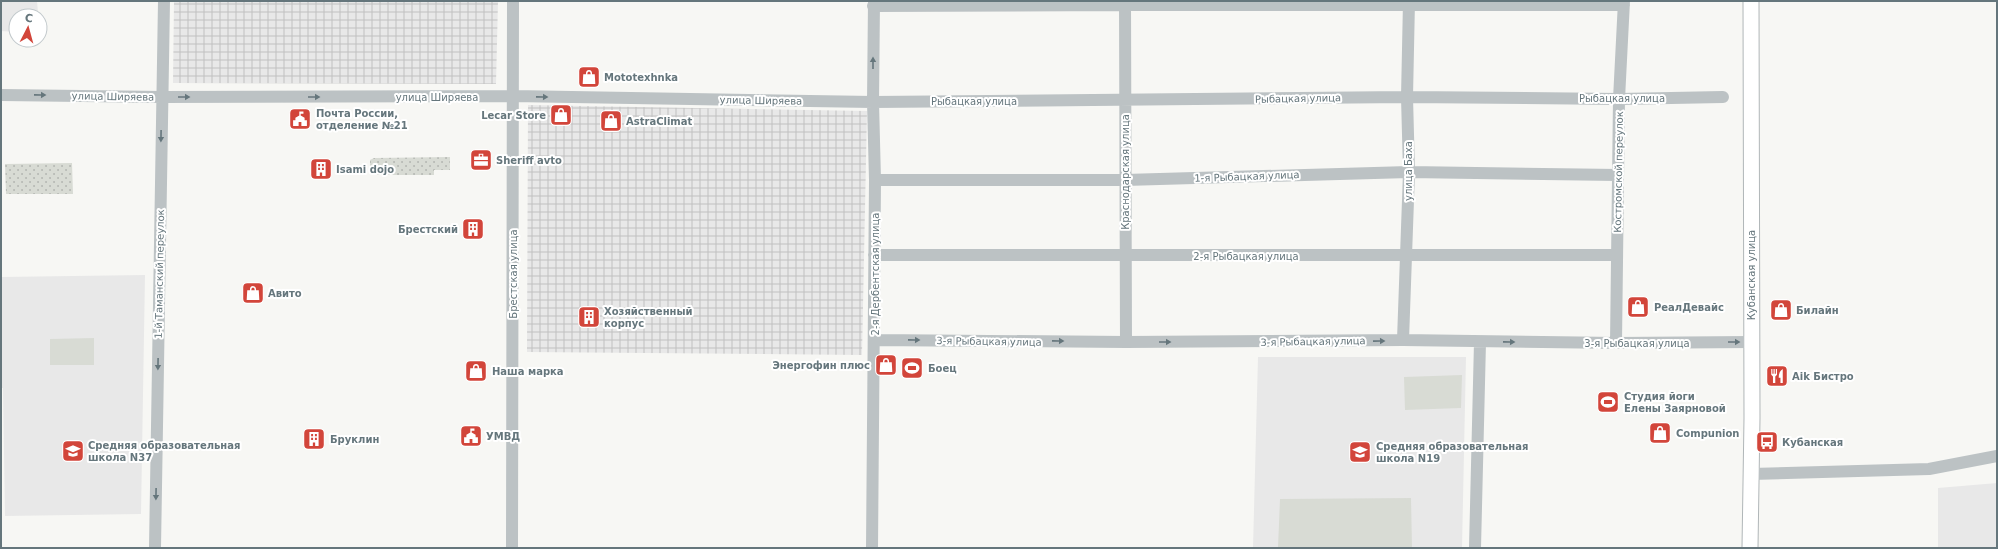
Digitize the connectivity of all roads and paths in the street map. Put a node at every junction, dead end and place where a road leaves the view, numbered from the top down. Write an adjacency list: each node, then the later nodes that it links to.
1 (164, 1): 10 (street, 1-й Таманский переулок)
2 (513, 1): 9 (street, Брестская улица)
3 (1751, 1): 28 (main road, Кубанская улица)
4 (1125, 3): 5 (street); 7 (street); 14 (street, Краснодарская улица)
5 (1409, 3): 6 (street); 11 (street, улица Баха)
6 (1624, 3): 13 (street, Костромской переулок)
7 (874, 4): 15 (street, 2-я Дербентская улица, one-way to 7)
8 (1, 95): 10 (street, улица Ширяева, one-way to 10)
9 (513, 96): 10 (street, улица Ширяева, one-way to 9); 15 (street, улица Ширяева, one-way to 15); 33 (street, Брестская улица)
10 (162, 97): 32 (street, 1-й Таманский переулок, one-way to 32)
11 (1407, 97): 13 (street, Рыбацкая улица); 14 (street, Рыбацкая улица); 16 (street, улица Баха)
12 (1723, 97): 13 (street, Рыбацкая улица)
13 (1619, 99): 17 (street, Костромской переулок)
14 (1125, 100): 15 (street, Рыбацкая улица); 19 (street, Краснодарская улица)
15 (873, 102): 18 (street, 2-я Дербентская улица)
16 (1409, 172): 17 (street, 1-я Рыбацкая улица); 19 (street, 1-я Рыбацкая улица); 21 (street, улица Баха)
17 (1618, 175): 22 (street, Костромской переулок)
18 (876, 180): 19 (street, 1-я Рыбацкая улица); 20 (street, 2-я Дербентская улица)
19 (1126, 180): 23 (street, Краснодарская улица)
20 (874, 255): 23 (street, 2-я Рыбацкая улица); 24 (street, 2-я Дербентская улица)
21 (1407, 255): 22 (street, 2-я Рыбацкая улица); 23 (street, 2-я Рыбацкая улица); 25 (street, улица Баха)
22 (1617, 255): 29 (street, Костромской переулок)
23 (1125, 256): 26 (street, Краснодарская улица)
24 (875, 340): 26 (street, 3-я Рыбацкая улица, one-way to 26); 34 (street, 2-я Дербентская улица)
25 (1403, 340): 26 (street, 3-я Рыбацкая улица, one-way to 25); 27 (street, 3-я Рыбацкая улица)
26 (1126, 342)
27 (1480, 342): 29 (street, 3-я Рыбацкая улица, one-way to 29); 35 (street)
28 (1751, 342): 29 (street, 3-я Рыбацкая улица, one-way to 28); 31 (main road, Кубанская улица)
29 (1616, 343)
30 (1997, 456): 31 (street)
31 (1751, 474): 36 (main road, Кубанская улица)
32 (155, 548)
33 (512, 548)
34 (872, 548)
35 (1475, 548)
36 (1750, 548)

